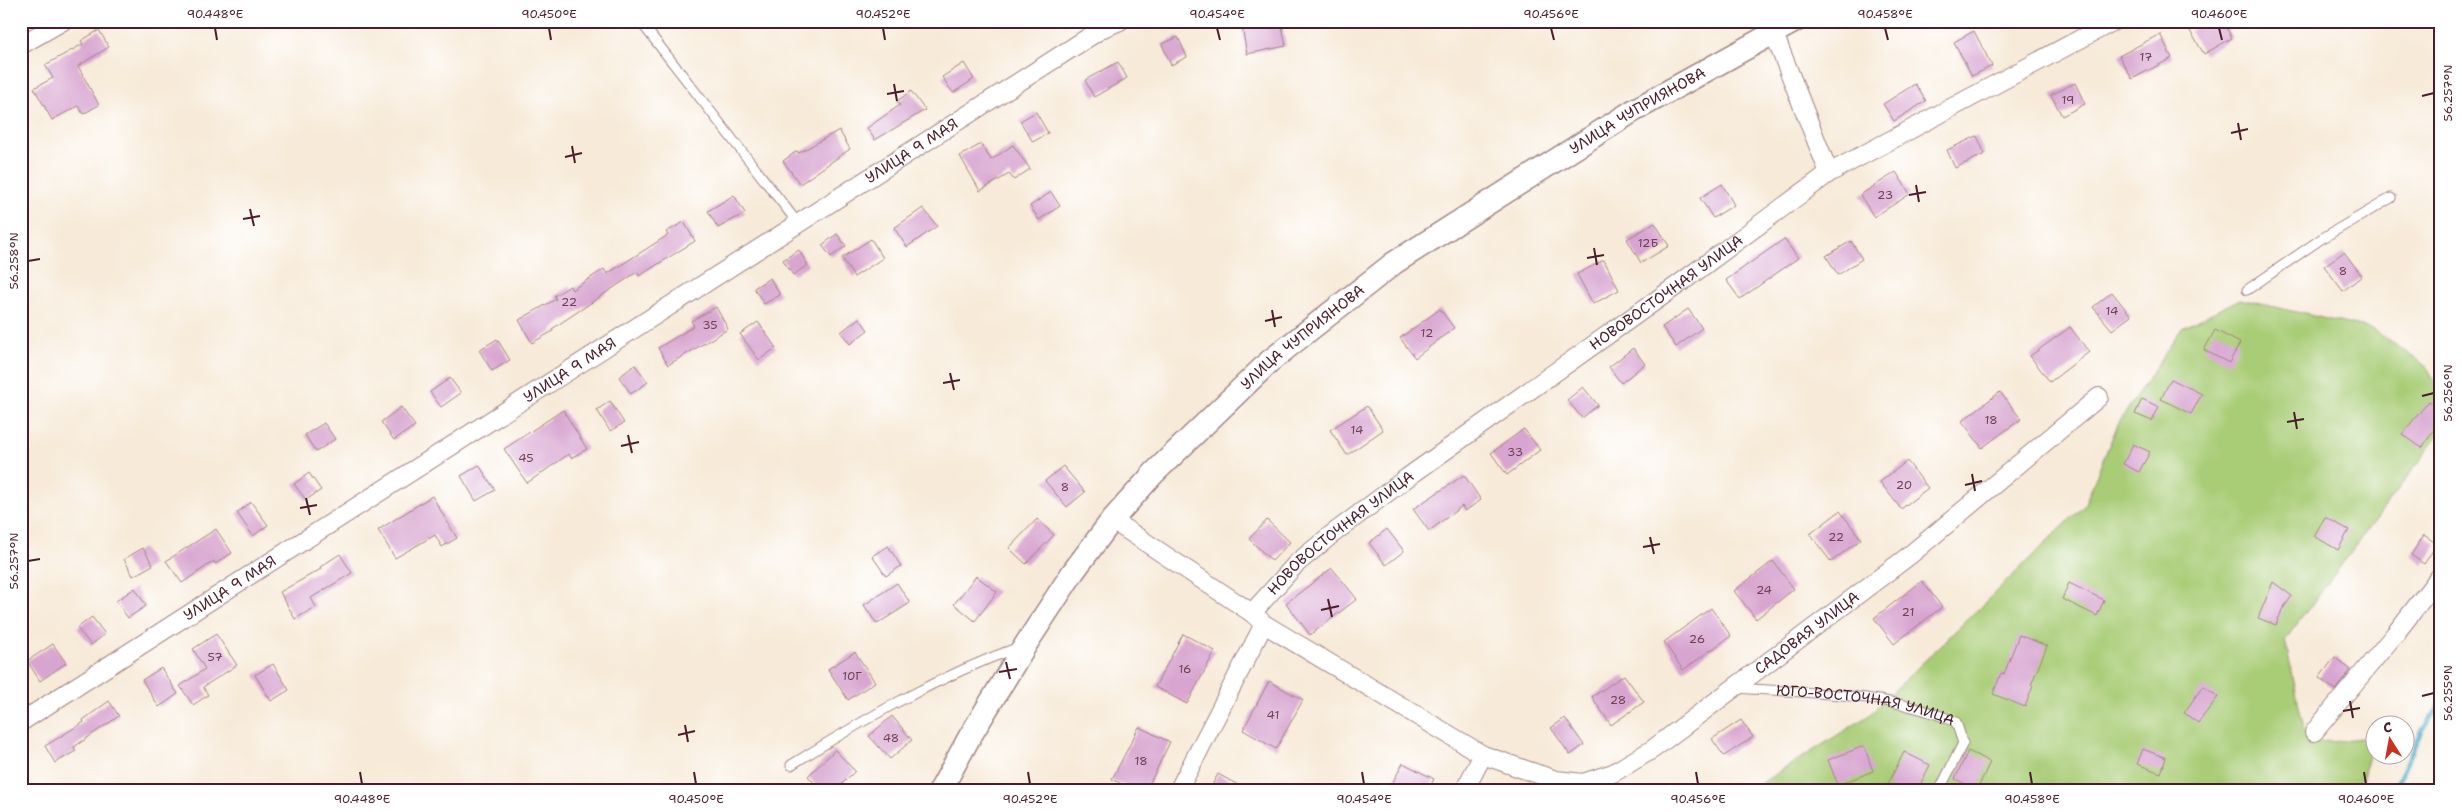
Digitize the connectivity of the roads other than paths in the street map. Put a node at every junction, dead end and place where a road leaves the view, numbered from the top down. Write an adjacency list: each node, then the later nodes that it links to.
1 (64, 21): 7 (street)
2 (640, 21): 10 (lane)
3 (1795, 21): 6 (street, УЛИЦА ЧУПРИЯНОВА)
4 (2114, 21): 8 (street, НОВОВОСТОЧНАЯ УЛИЦА)
5 (1116, 22): 10 (street, УЛИЦА 9 МАЯ)
6 (1771, 27): 8 (street); 13 (street, УЛИЦА ЧУПРИЯНОВА)
7 (21, 45)
8 (1829, 173): 15 (street, НОВОВОСТОЧНАЯ УЛИЦА)
9 (2391, 198): 11 (lane)
10 (797, 222): 18 (street, УЛИЦА 9 МАЯ)
11 (2247, 290)
12 (2098, 397): 17 (street, САДОВАЯ УЛИЦА)
13 (1112, 520): 15 (street, САДОВАЯ УЛИЦА); 16 (street, УЛИЦА ЧУПРИЯНОВА)
14 (2441, 575): 19 (street)
15 (1258, 619): 20 (street, САДОВАЯ УЛИЦА); 23 (street, НОВОВОСТОЧНАЯ УЛИЦА)
16 (1026, 644): 21 (lane); 22 (street, УЛИЦА ЧУПРИЯНОВА)
17 (1731, 688): 20 (street, САДОВАЯ УЛИЦА); 25 (lane, ЮГО-ВОСТОЧНАЯ УЛИЦА)
18 (21, 722)
19 (2314, 732)
20 (1482, 755): 24 (street)
21 (791, 765)
22 (940, 791)
23 (1178, 791)
24 (1464, 791)
25 (1939, 791)

